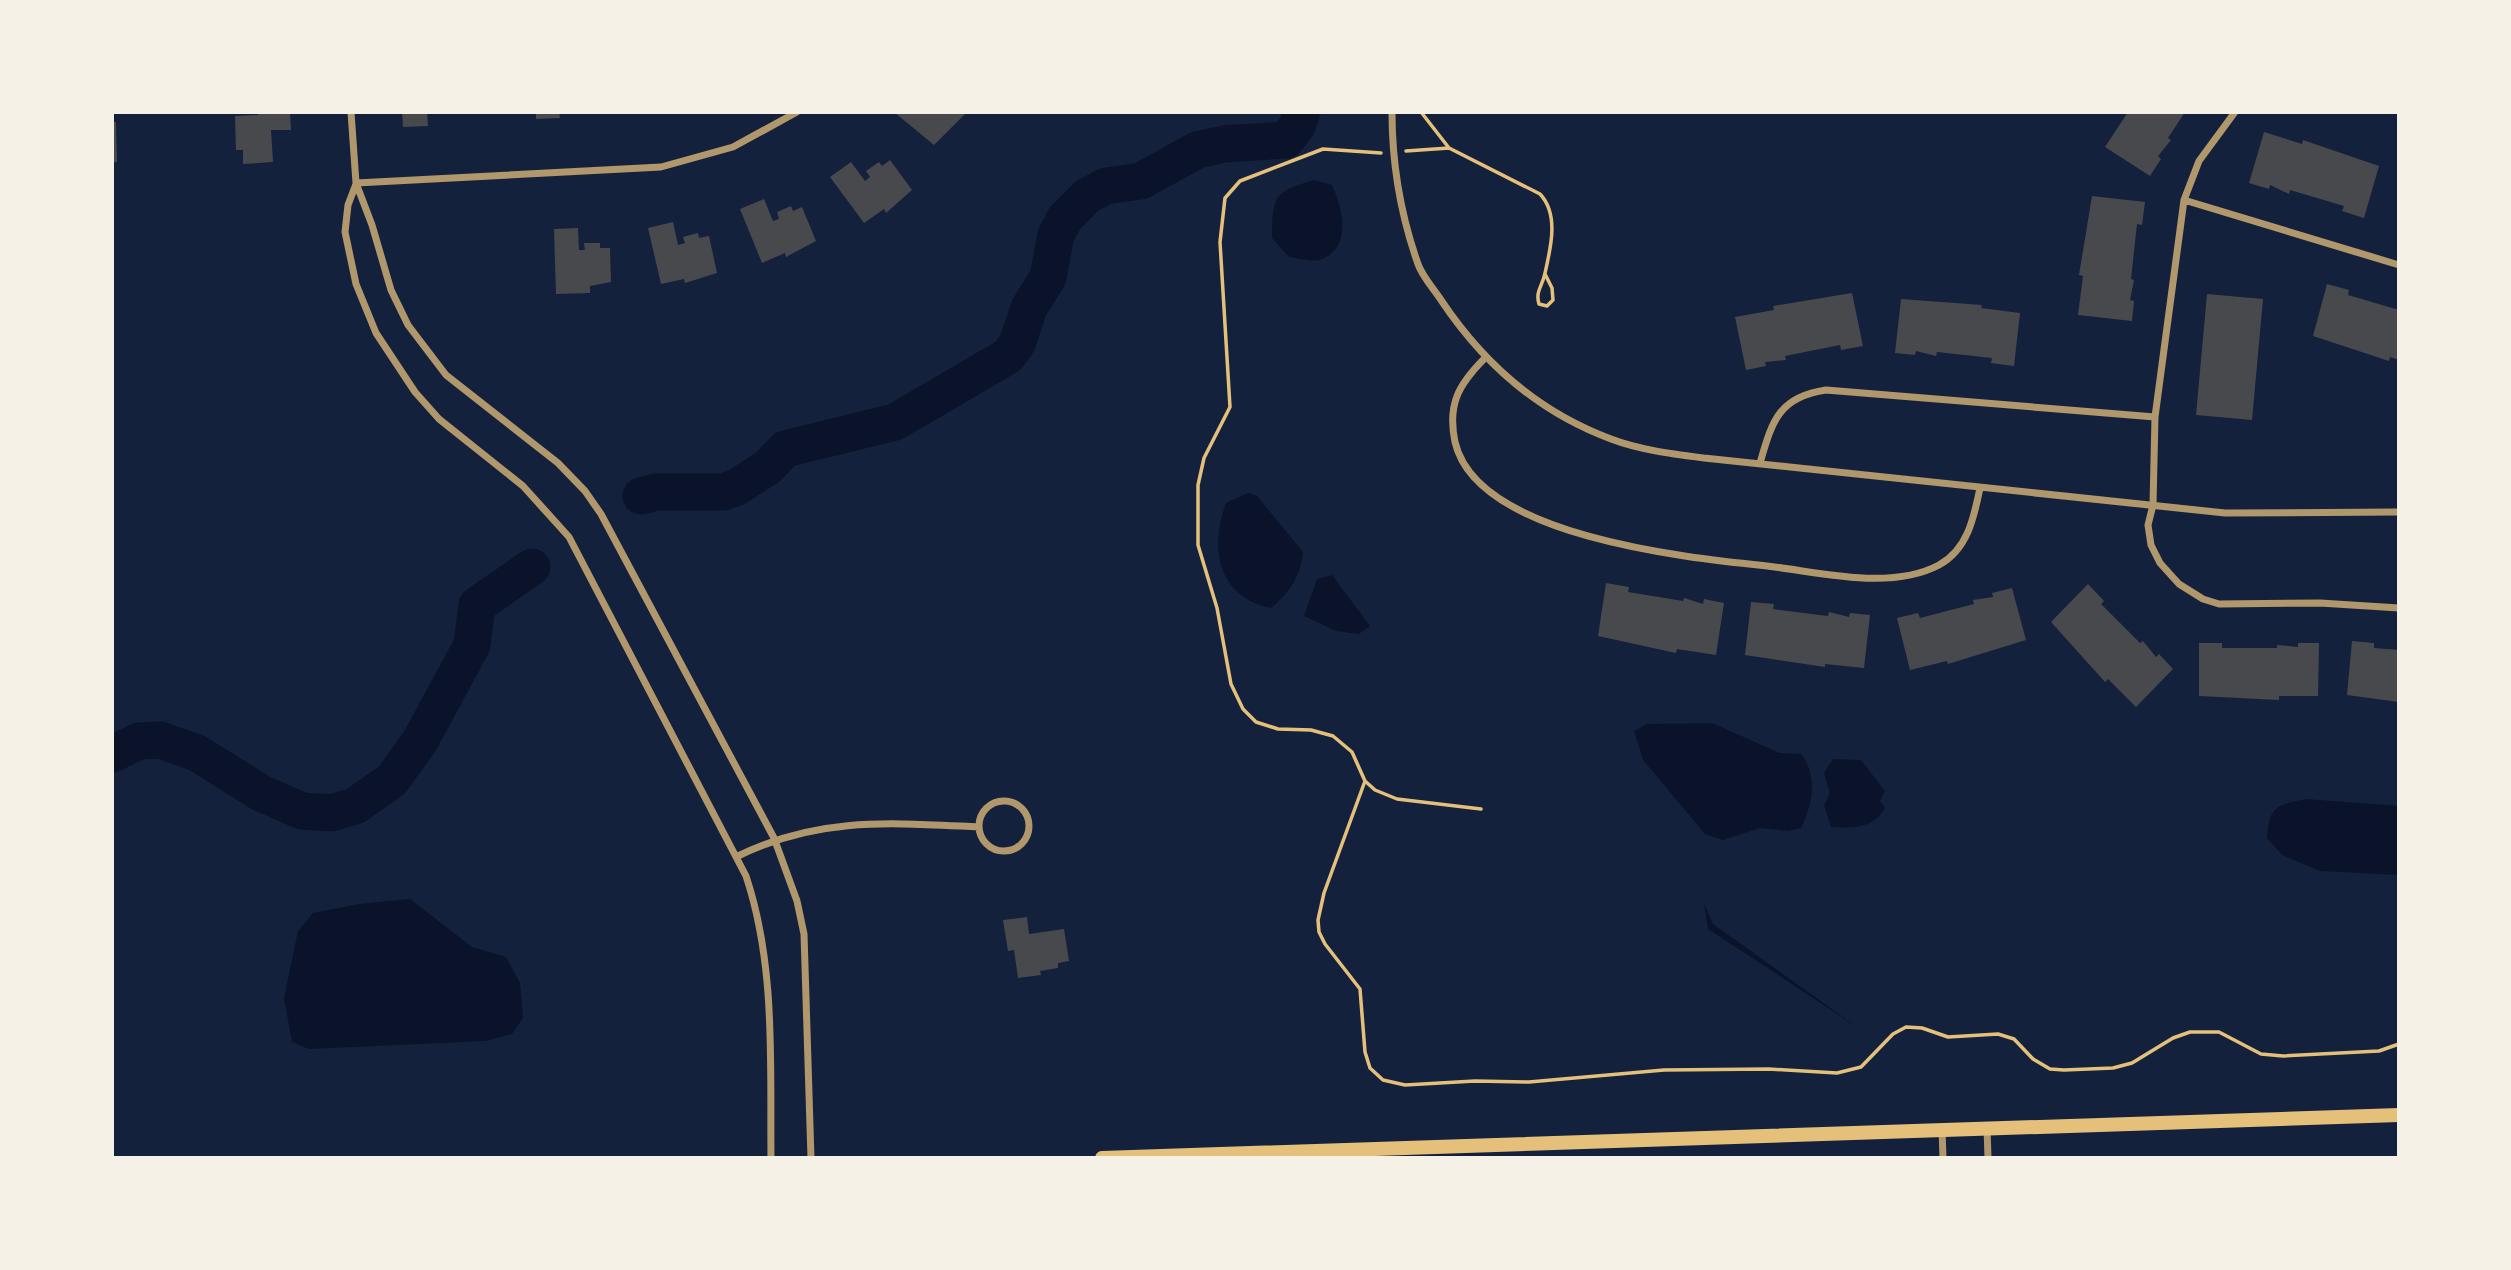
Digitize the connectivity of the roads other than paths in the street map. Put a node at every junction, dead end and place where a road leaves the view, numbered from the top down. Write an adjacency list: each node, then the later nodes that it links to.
1 (351, 112): 5 (street)
2 (797, 112): 5 (street)
3 (1392, 112): 8 (street)
4 (2235, 112): 6 (street)
5 (356, 183): 16 (street); 17 (street)
6 (2184, 200): 7 (street); 9 (street)
7 (2399, 265)
8 (1485, 358): 10 (street); 11 (street)
9 (2155, 417): 10 (street); 12 (street)
10 (1760, 463): 11 (street)
11 (1980, 488): 12 (street)
12 (2153, 505): 13 (street); 14 (street)
13 (2399, 512)
14 (2399, 607)
15 (979, 827): 15 (street); 16 (street)
16 (774, 838): 17 (street); 24 (street)
17 (738, 856): 23 (street)
18 (2399, 1115): 19 (main road)
19 (1987, 1127): 20 (main road); 27 (street)
20 (1942, 1128): 21 (main road); 26 (street)
21 (1310, 1154): 22 (main road)
22 (1270, 1155): 25 (main road)
23 (771, 1158)
24 (811, 1158)
25 (1102, 1158)
26 (1943, 1158)
27 (1988, 1158)

